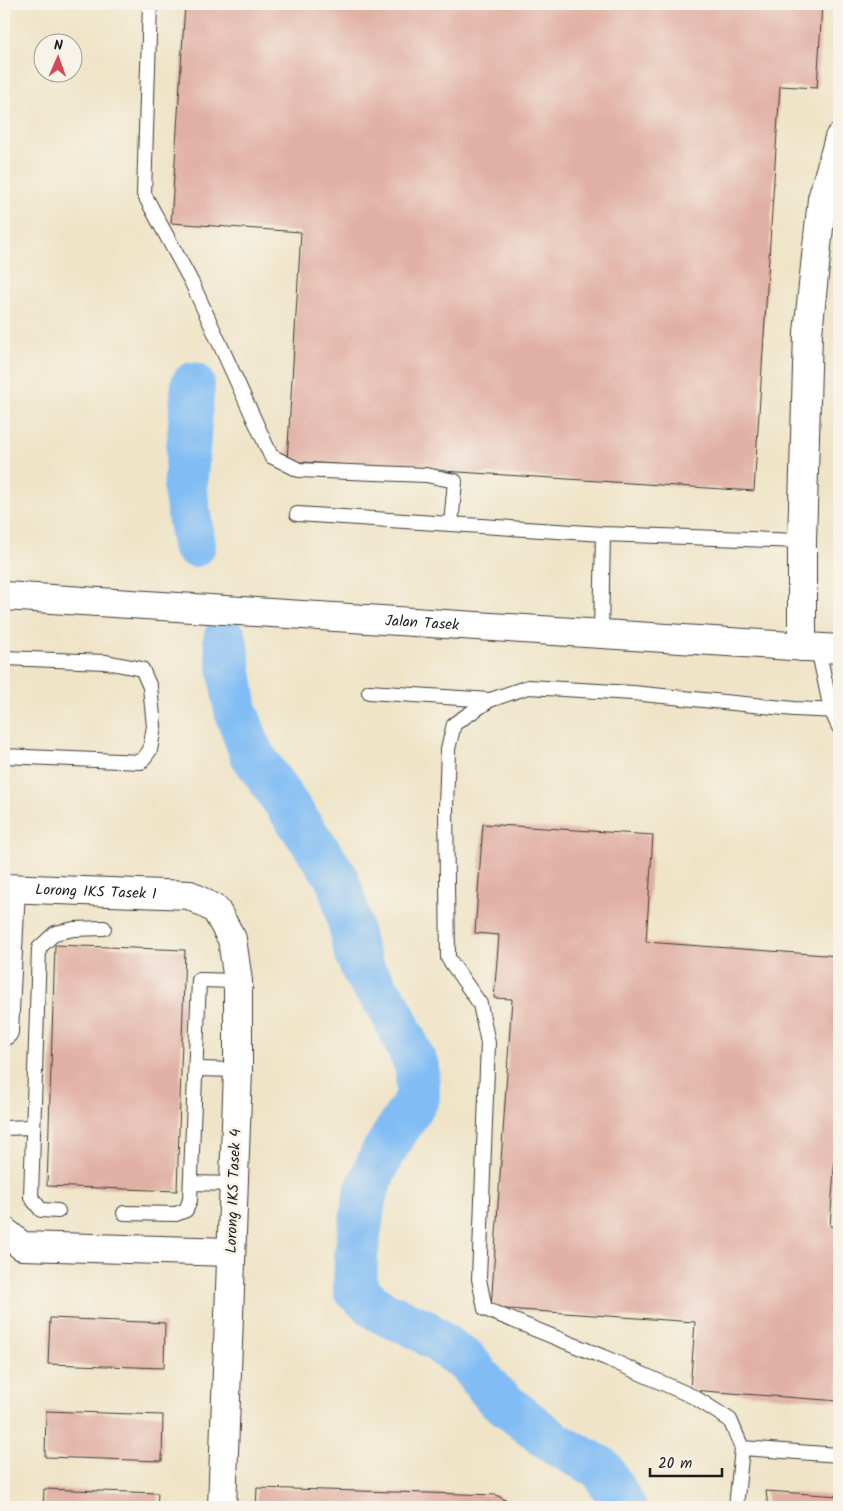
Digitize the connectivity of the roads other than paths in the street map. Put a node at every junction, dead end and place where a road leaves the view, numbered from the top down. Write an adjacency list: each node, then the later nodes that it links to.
1 (150, 4): 4 (lane)
2 (839, 138): 6 (street)
3 (297, 514): 4 (lane)
4 (451, 524): 5 (lane)
5 (602, 534): 6 (lane); 8 (lane)
6 (802, 541): 9 (street)
7 (4, 596): 8 (street, Jalan Tasek)
8 (601, 634): 9 (street, Jalan Tasek)
9 (820, 648): 13 (lane)
10 (4, 658): 15 (lane)
11 (369, 692): 12 (lane)
12 (490, 700): 13 (lane); 31 (lane)
13 (835, 710): 14 (lane)
14 (839, 727)
15 (4, 756)
16 (7, 889): 17 (street, Lorong IKS Tasek 1); 20 (street)
17 (190, 895): 19 (street, Lorong IKS Tasek 4)
18 (104, 928): 23 (lane)
19 (238, 981): 21 (lane); 22 (street, Lorong IKS Tasek 4)
20 (4, 1031)
21 (196, 1069): 22 (lane); 25 (lane)
22 (238, 1070): 26 (street, Lorong IKS Tasek 4)
23 (33, 1127): 24 (lane); 27 (lane)
24 (4, 1128)
25 (191, 1183): 26 (lane); 28 (lane)
26 (233, 1184): 30 (street, Lorong IKS Tasek 4)
27 (58, 1211)
28 (124, 1213)
29 (4, 1231): 30 (street)
30 (231, 1252): 33 (street, Lorong IKS Tasek 4)
31 (742, 1448): 32 (lane); 34 (lane)
32 (839, 1454)
33 (222, 1507)
34 (736, 1507)

